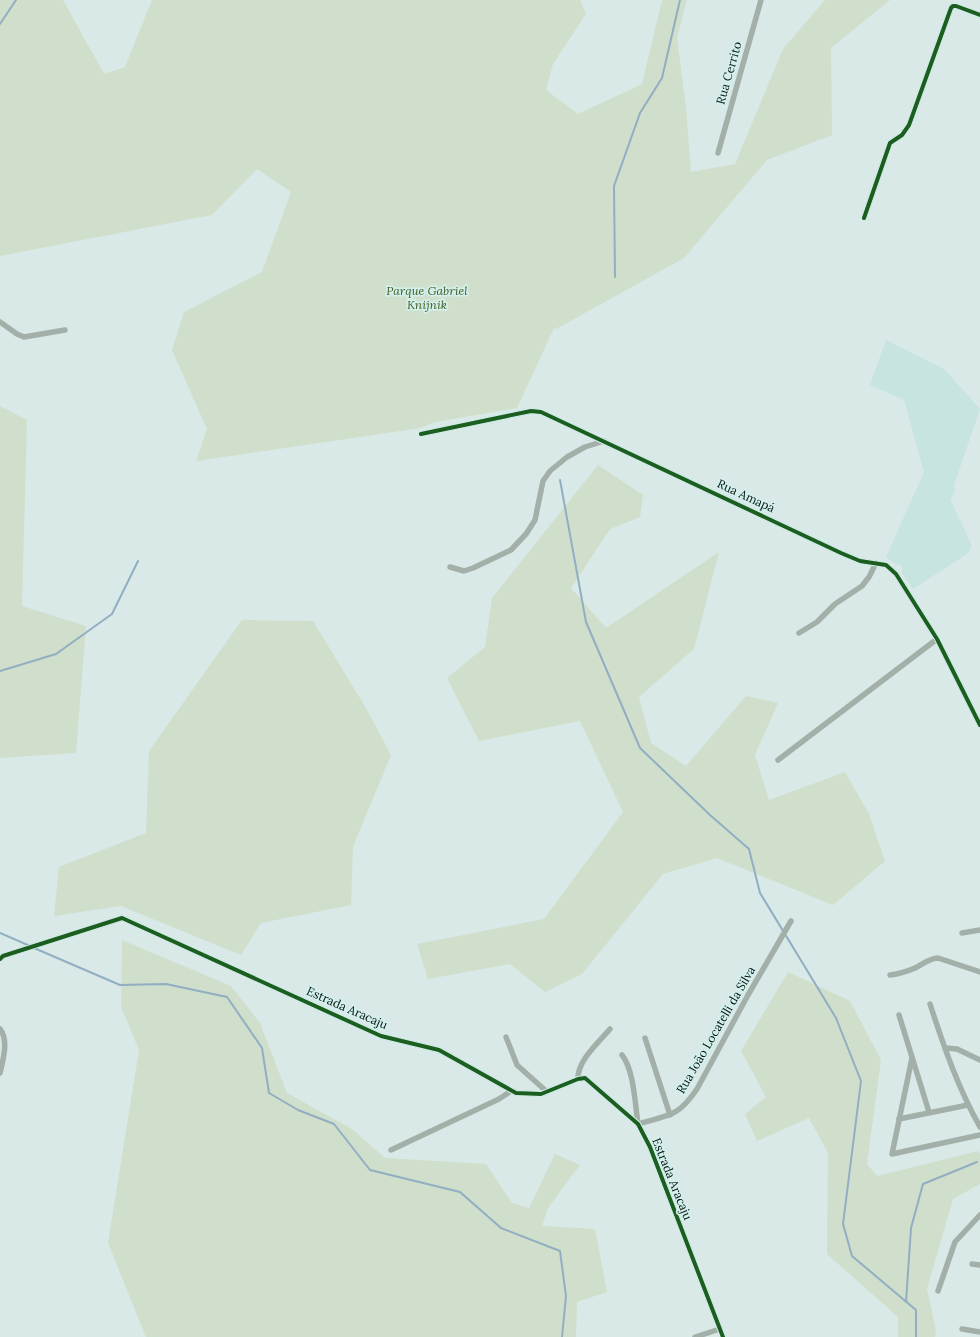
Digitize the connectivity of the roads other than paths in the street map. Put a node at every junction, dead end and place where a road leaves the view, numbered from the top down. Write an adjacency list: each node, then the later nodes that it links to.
1 (761, 0): 3 (street, Rua Cerrito)
2 (980, 15): 4 (street)
3 (718, 153)
4 (864, 218)
5 (0, 322): 6 (street)
6 (64, 330)
7 (421, 434): 8 (street, Rua Amapá)
8 (604, 441): 9 (street, Rua Amapá); 10 (street)
9 (876, 563): 11 (street); 12 (street, Rua Amapá)
10 (450, 567)
11 (799, 633)
12 (937, 639): 13 (street, Rua Amapá); 14 (street)
13 (980, 725)
14 (778, 760)
15 (791, 920): 37 (street, Rua João Locatelli da Silva)
16 (980, 930): 17 (street)
17 (962, 933)
18 (0, 959): 33 (street, Estrada Aracaju)
19 (980, 972): 20 (street)
20 (890, 976)
21 (930, 1004): 27 (street)
22 (899, 1015): 29 (street)
23 (0, 1029): 31 (street)
24 (610, 1029): 32 (street)
25 (506, 1037): 34 (street)
26 (645, 1038): 37 (street)
27 (945, 1048): 30 (street); 35 (street)
28 (622, 1055): 39 (street)
29 (912, 1058): 36 (street); 38 (street)
30 (980, 1060)
31 (0, 1073)
32 (578, 1079): 34 (street, Estrada Aracaju); 39 (street, Estrada Aracaju)
33 (511, 1091): 34 (street, Estrada Aracaju); 42 (street)
34 (546, 1091)
35 (968, 1105): 36 (street); 40 (street)
36 (929, 1112): 38 (street)
37 (670, 1115): 39 (street, Rua João Locatelli da Silva)
38 (898, 1119): 41 (street)
39 (638, 1124): 47 (street, Estrada Aracaju)
40 (980, 1127)
41 (980, 1135)
42 (391, 1150)
43 (980, 1215): 46 (street)
44 (972, 1264): 45 (street)
45 (980, 1265)
46 (938, 1291)
47 (720, 1329): 50 (street); 51 (street, Estrada Aracaju)
48 (962, 1329): 49 (street)
49 (980, 1332)
50 (695, 1337)
51 (723, 1337)

